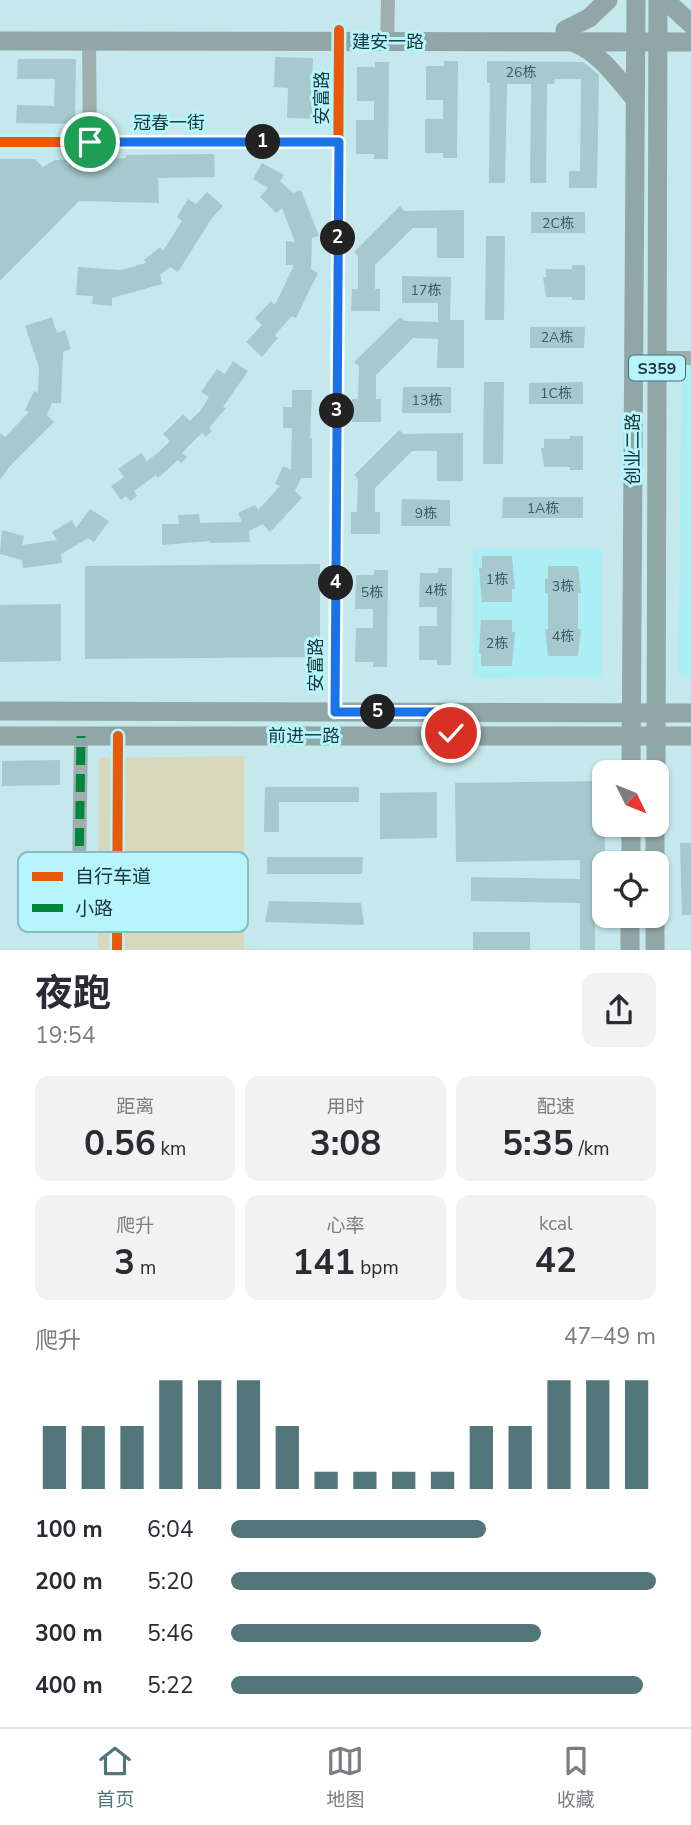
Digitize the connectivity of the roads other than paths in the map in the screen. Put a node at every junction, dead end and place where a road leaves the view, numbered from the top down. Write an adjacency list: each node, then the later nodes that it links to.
1 (388, 0): 10 (street)
2 (608, 0): 13 (main road)
3 (636, 0): 11 (main road, 创业二路 / S359)
4 (658, 0): 12 (main road, 创业二路 / S359)
5 (665, 0): 6 (main road)
6 (691, 24)
7 (0, 29): 9 (main road, 建安一路)
8 (691, 30): 12 (main road, 建安一路)
9 (340, 36): 10 (main road, 建安一路); 15 (main road, 建安一路); 21 (street, 安富路)
10 (388, 36): 13 (main road, 建安一路)
11 (636, 36): 12 (main road, 建安一路); 13 (main road, 建安一路); 18 (main road, 创业二路 / S359)
12 (658, 36): 16 (main road, 建安一路); 17 (main road, 创业二路 / S359)
13 (570, 37): 18 (main road)
14 (0, 41): 15 (main road, 建安一路)
15 (89, 41): 20 (street)
16 (691, 43): 17 (main road)
17 (658, 87): 22 (main road, 创业二路 / S359)
18 (635, 99): 27 (main road, 创业二路 / S359)
19 (0, 142): 20 (street, 冠春一街)
20 (90, 142): 21 (street, 冠春一街)
21 (339, 142): 25 (street, 安富路)
22 (657, 358): 23 (street); 28 (main road, 创业二路 / S359)
23 (691, 358)
24 (0, 711): 25 (main road, 前进一路)
25 (335, 712): 26 (main road, 前进一路)
26 (447, 712): 27 (main road, 前进一路); 30 (main road)
27 (632, 713): 28 (main road, 前进一路); 34 (main road, 创业二路 / S359)
28 (655, 713): 29 (main road, 前进一路); 35 (main road, 创业二路 / S359)
29 (691, 713)
30 (445, 735): 33 (main road, 前进一路); 34 (main road, 前进一路)
31 (0, 736): 32 (main road, 前进一路)
32 (81, 736): 33 (main road, 前进一路); 39 (street)
33 (118, 736): 40 (street)
34 (631, 736): 35 (main road, 前进一路); 37 (main road, 创业二路 / S359)
35 (656, 736): 36 (main road, 前进一路); 38 (main road, 创业二路 / S359)
36 (691, 736)
37 (631, 760)
38 (656, 760)
39 (79, 852)
40 (117, 852)
41 (631, 928): 45 (main road)
42 (655, 928): 46 (main road)
43 (117, 932): 44 (street)
44 (117, 950)
45 (630, 950)
46 (655, 950)

